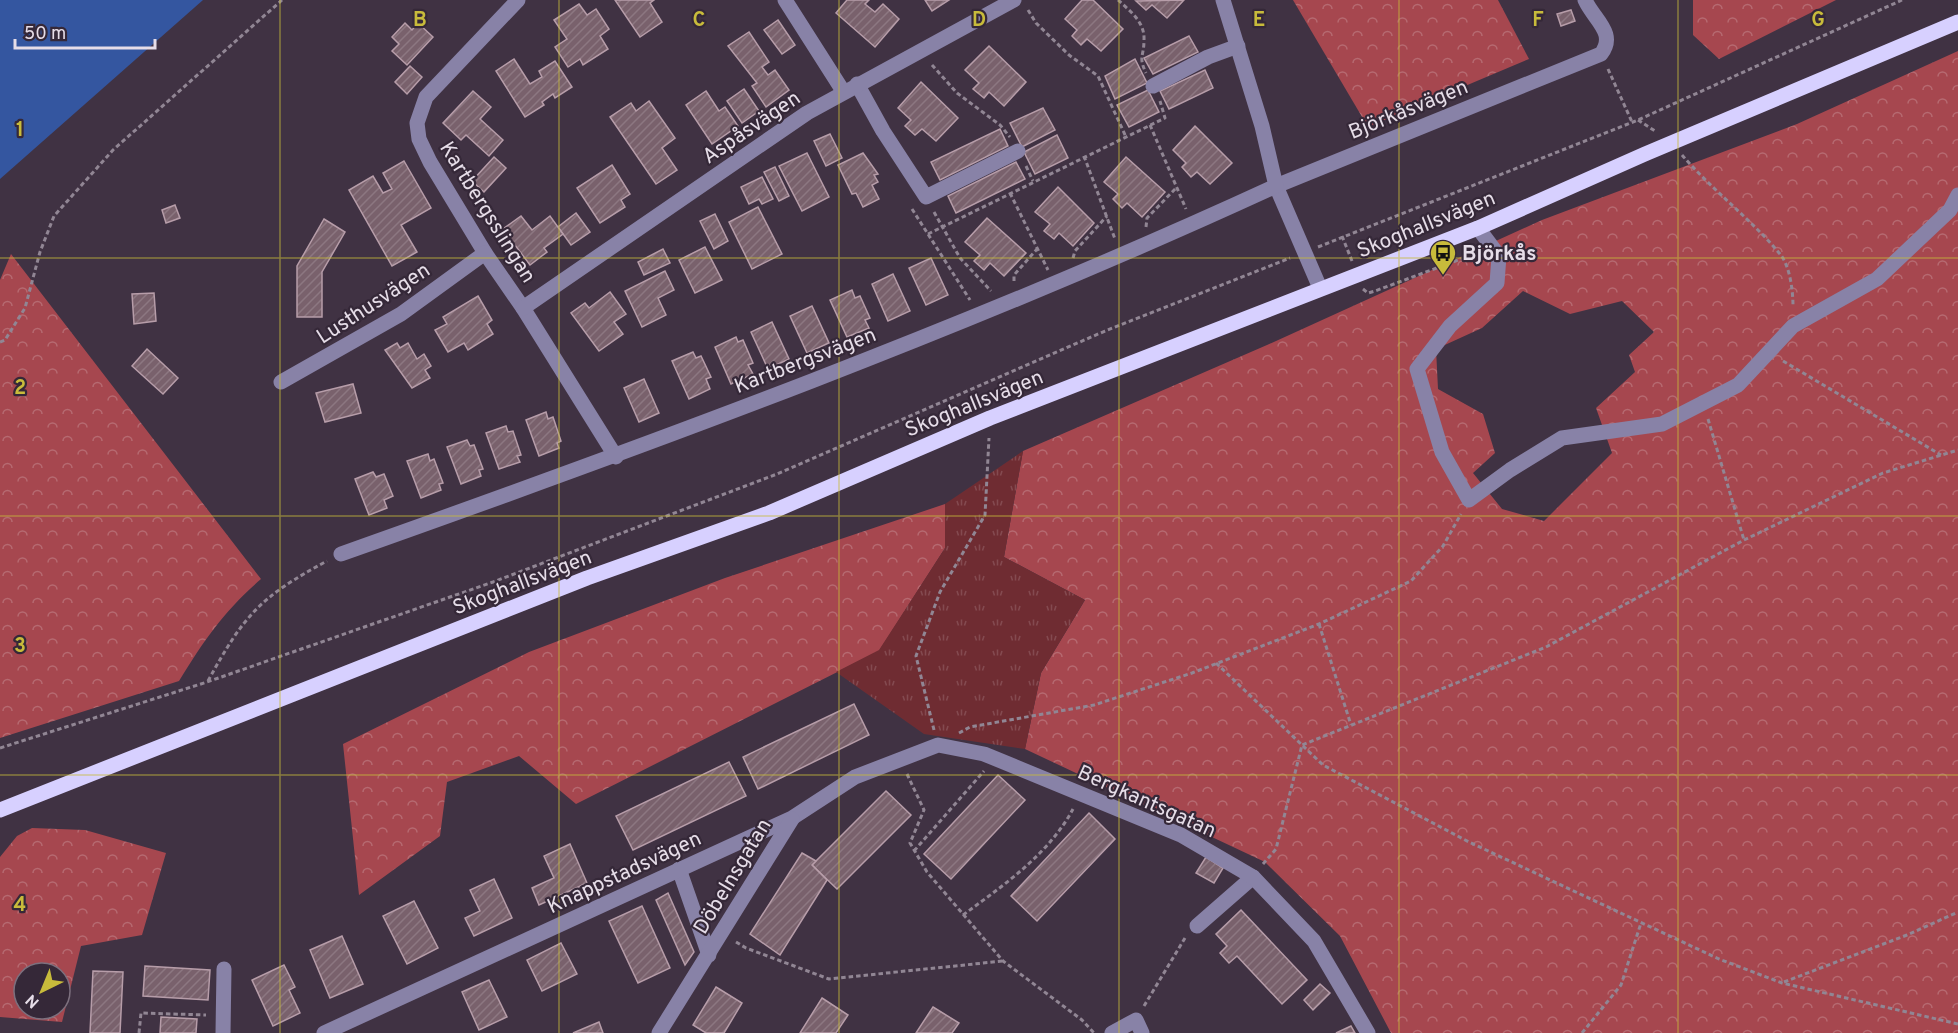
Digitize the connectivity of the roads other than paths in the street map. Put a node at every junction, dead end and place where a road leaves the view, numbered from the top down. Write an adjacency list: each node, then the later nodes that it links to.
1 (518, 0): 14 (street, Kartbergsslingan)
2 (785, 0): 9 (street)
3 (1222, 0): 7 (street)
4 (1585, 0): 11 (street, Björkåsvägen)
5 (1020, 4): 9 (street, Aspåsvägen)
6 (1958, 22): 13 (main road, Skoghallsvägen)
7 (1238, 46): 8 (street); 11 (street)
8 (1153, 86)
9 (850, 88): 10 (street); 16 (street, Aspåsvägen)
10 (1018, 152)
11 (1276, 186): 15 (street); 18 (street, Kartbergsvägen)
12 (1958, 195): 13 (street)
13 (1478, 228): 15 (main road, Skoghallsvägen)
14 (485, 253): 16 (street, Kartbergsslingan); 17 (street, Lusthusvägen)
15 (1320, 288): 21 (main road, Skoghallsvägen)
16 (523, 309): 18 (street, Kartbergsslingan)
17 (281, 382)
18 (616, 457): 19 (street, Kartbergsvägen)
19 (341, 554)
20 (938, 745): 22 (street, Knappstadsvägen); 24 (street, Bergkantsgatan)
21 (0, 810)
22 (792, 818): 23 (street, Knappstadsvägen); 26 (street, Döbelnsgatan)
23 (679, 869): 26 (street, Döbelnsgatan); 30 (street, Knappstadsvägen)
24 (1253, 877): 25 (street); 33 (street, Bergkantsgatan)
25 (1197, 926)
26 (709, 955): 31 (street, Döbelnsgatan)
27 (224, 969): 29 (street)
28 (1139, 1027): 32 (street)
29 (223, 1033)
30 (324, 1033)
31 (659, 1033)
32 (1112, 1033)
33 (1368, 1033)

